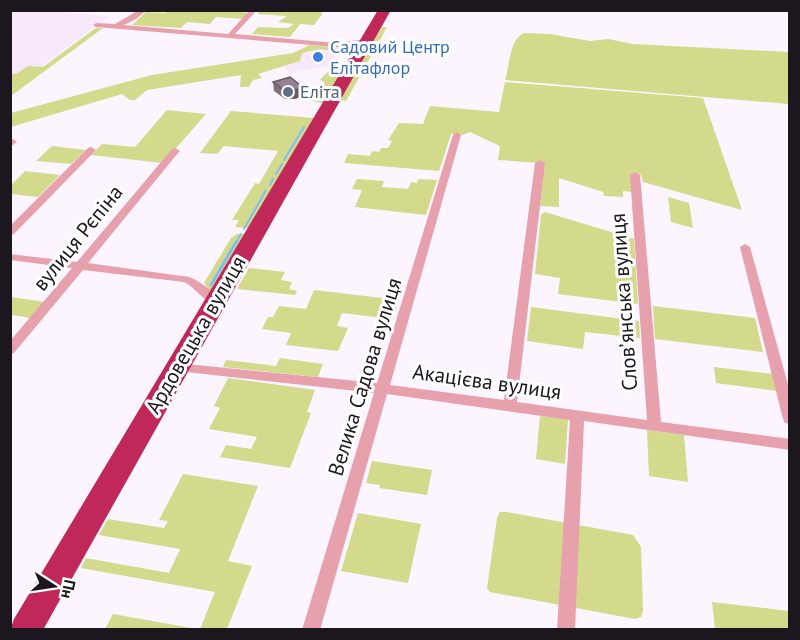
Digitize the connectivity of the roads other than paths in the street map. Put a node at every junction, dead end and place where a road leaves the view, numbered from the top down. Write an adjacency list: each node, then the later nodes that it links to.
1 (144, 10): 5 (street)
2 (254, 10): 6 (street)
3 (385, 10): 8 (highway, Ардовецька вулиця)
4 (96, 25): 5 (street)
5 (116, 27): 6 (street)
6 (232, 35): 7 (street)
7 (336, 45): 8 (street); 8 (street)
8 (363, 47): 18 (highway, Ардовецька вулиця)
9 (457, 135): 21 (street, Велика Садова вулиця)
10 (91, 150): 14 (street)
11 (175, 151): 17 (street, вулиця Рєпіна)
12 (540, 163): 22 (street)
13 (634, 175): 25 (street, Словʼянська вулиця)
14 (10, 232)
15 (745, 247): 24 (street)
16 (10, 257): 17 (street)
17 (80, 266): 18 (street); 19 (street, вулиця Рєпіна)
18 (216, 300): 20 (highway, Ардовецька вулиця)
19 (10, 350)
20 (177, 367): 21 (street, Акацієва вулиця); 27 (highway, Ардовецька вулиця)
21 (381, 391): 22 (street, Акацієва вулиця); 28 (street, Велика Садова вулиця)
22 (510, 406): 23 (street, Акацієва вулиця)
23 (576, 415): 25 (street, Акацієва вулиця); 29 (street)
24 (789, 419)
25 (654, 426): 26 (street, Акацієва вулиця)
26 (789, 445)
27 (25, 630)
28 (311, 630)
29 (566, 630)

